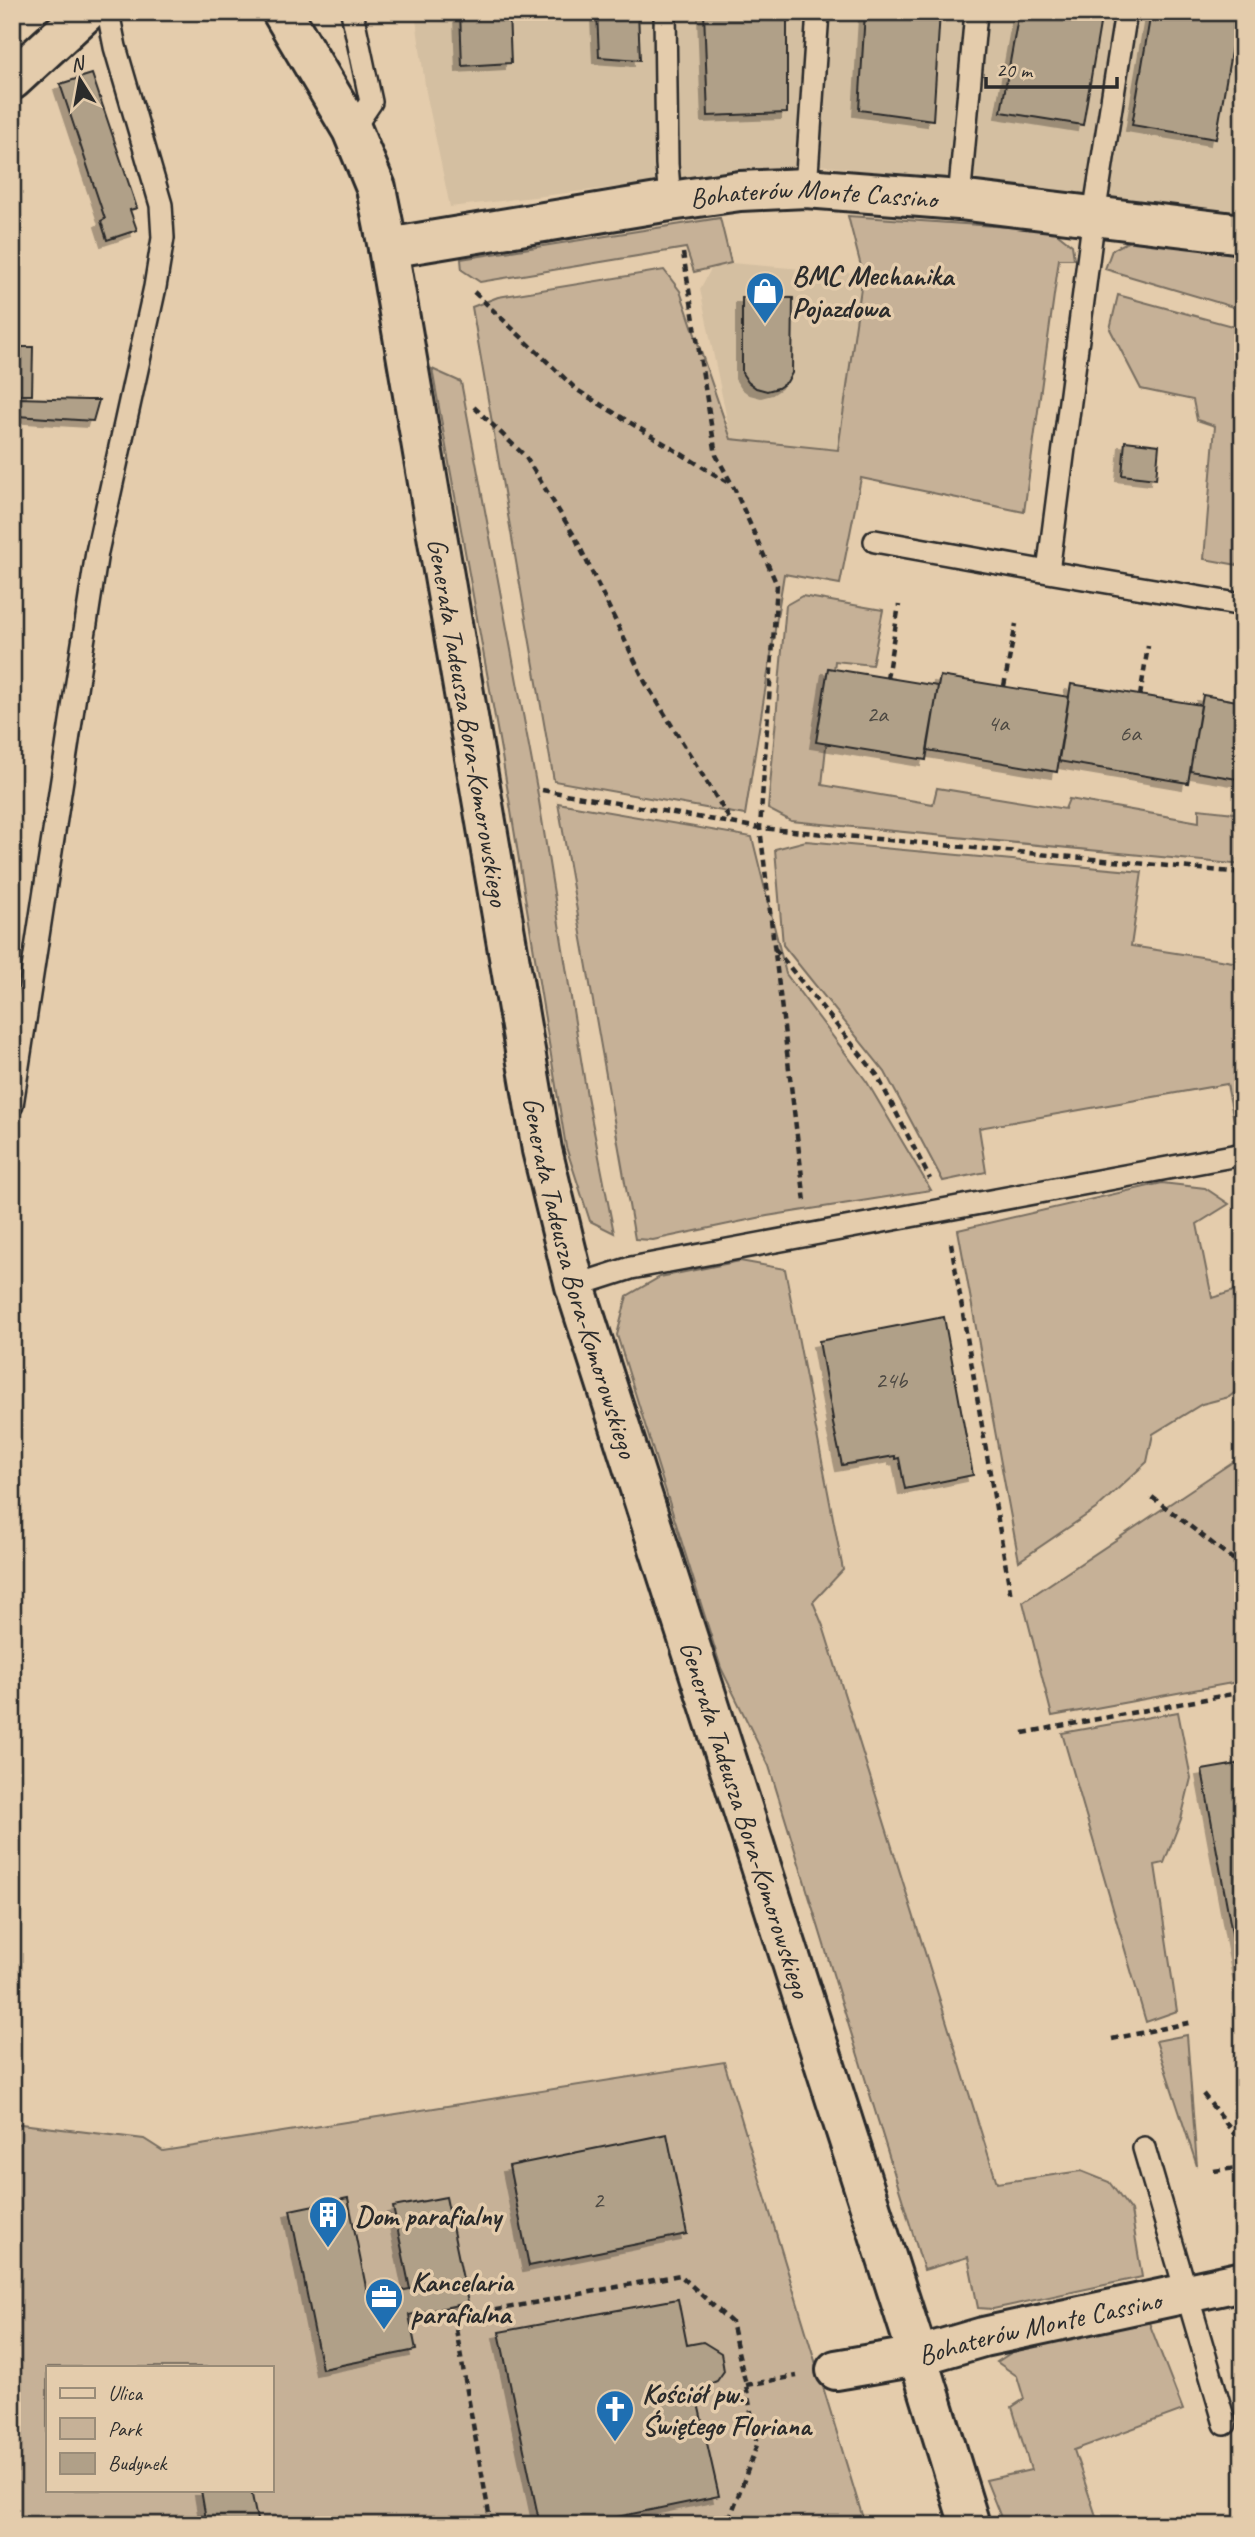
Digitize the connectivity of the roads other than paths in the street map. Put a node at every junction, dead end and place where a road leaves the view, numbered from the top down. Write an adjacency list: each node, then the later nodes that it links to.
1 (86, 12): 9 (street)
2 (108, 12): 20 (lane)
3 (282, 12): 10 (street, Generała Tadeusza Bora-Komorowskiego)
4 (352, 12): 10 (lane)
5 (665, 12): 13 (lane)
6 (818, 12): 11 (lane)
7 (976, 12): 12 (lane)
8 (1126, 12): 14 (lane)
9 (12, 80)
10 (352, 130): 16 (street, Generała Tadeusza Bora-Komorowskiego)
11 (806, 188): 12 (street, Bohaterów Monte Cassino); 13 (street, Bohaterów Monte Cassino)
12 (959, 200): 14 (street, Bohaterów Monte Cassino)
13 (670, 201): 16 (street, Bohaterów Monte Cassino)
14 (1094, 215): 15 (street, Bohaterów Monte Cassino); 18 (lane)
15 (1242, 229)
16 (388, 248): 22 (street, Generała Tadeusza Bora-Komorowskiego)
17 (875, 541): 18 (lane)
18 (1048, 572): 19 (lane)
19 (1243, 605)
20 (12, 1105)
21 (1243, 1154): 22 (lane)
22 (575, 1286): 26 (street, Generała Tadeusza Bora-Komorowskiego)
23 (1144, 2148): 25 (lane)
24 (1243, 2281): 25 (street, Bohaterów Monte Cassino)
25 (1188, 2294): 26 (street, Bohaterów Monte Cassino); 28 (lane)
26 (918, 2356): 27 (street, Bohaterów Monte Cassino); 29 (street, Generała Tadeusza Bora-Komorowskiego)
27 (836, 2370)
28 (1225, 2424)
29 (970, 2525)

